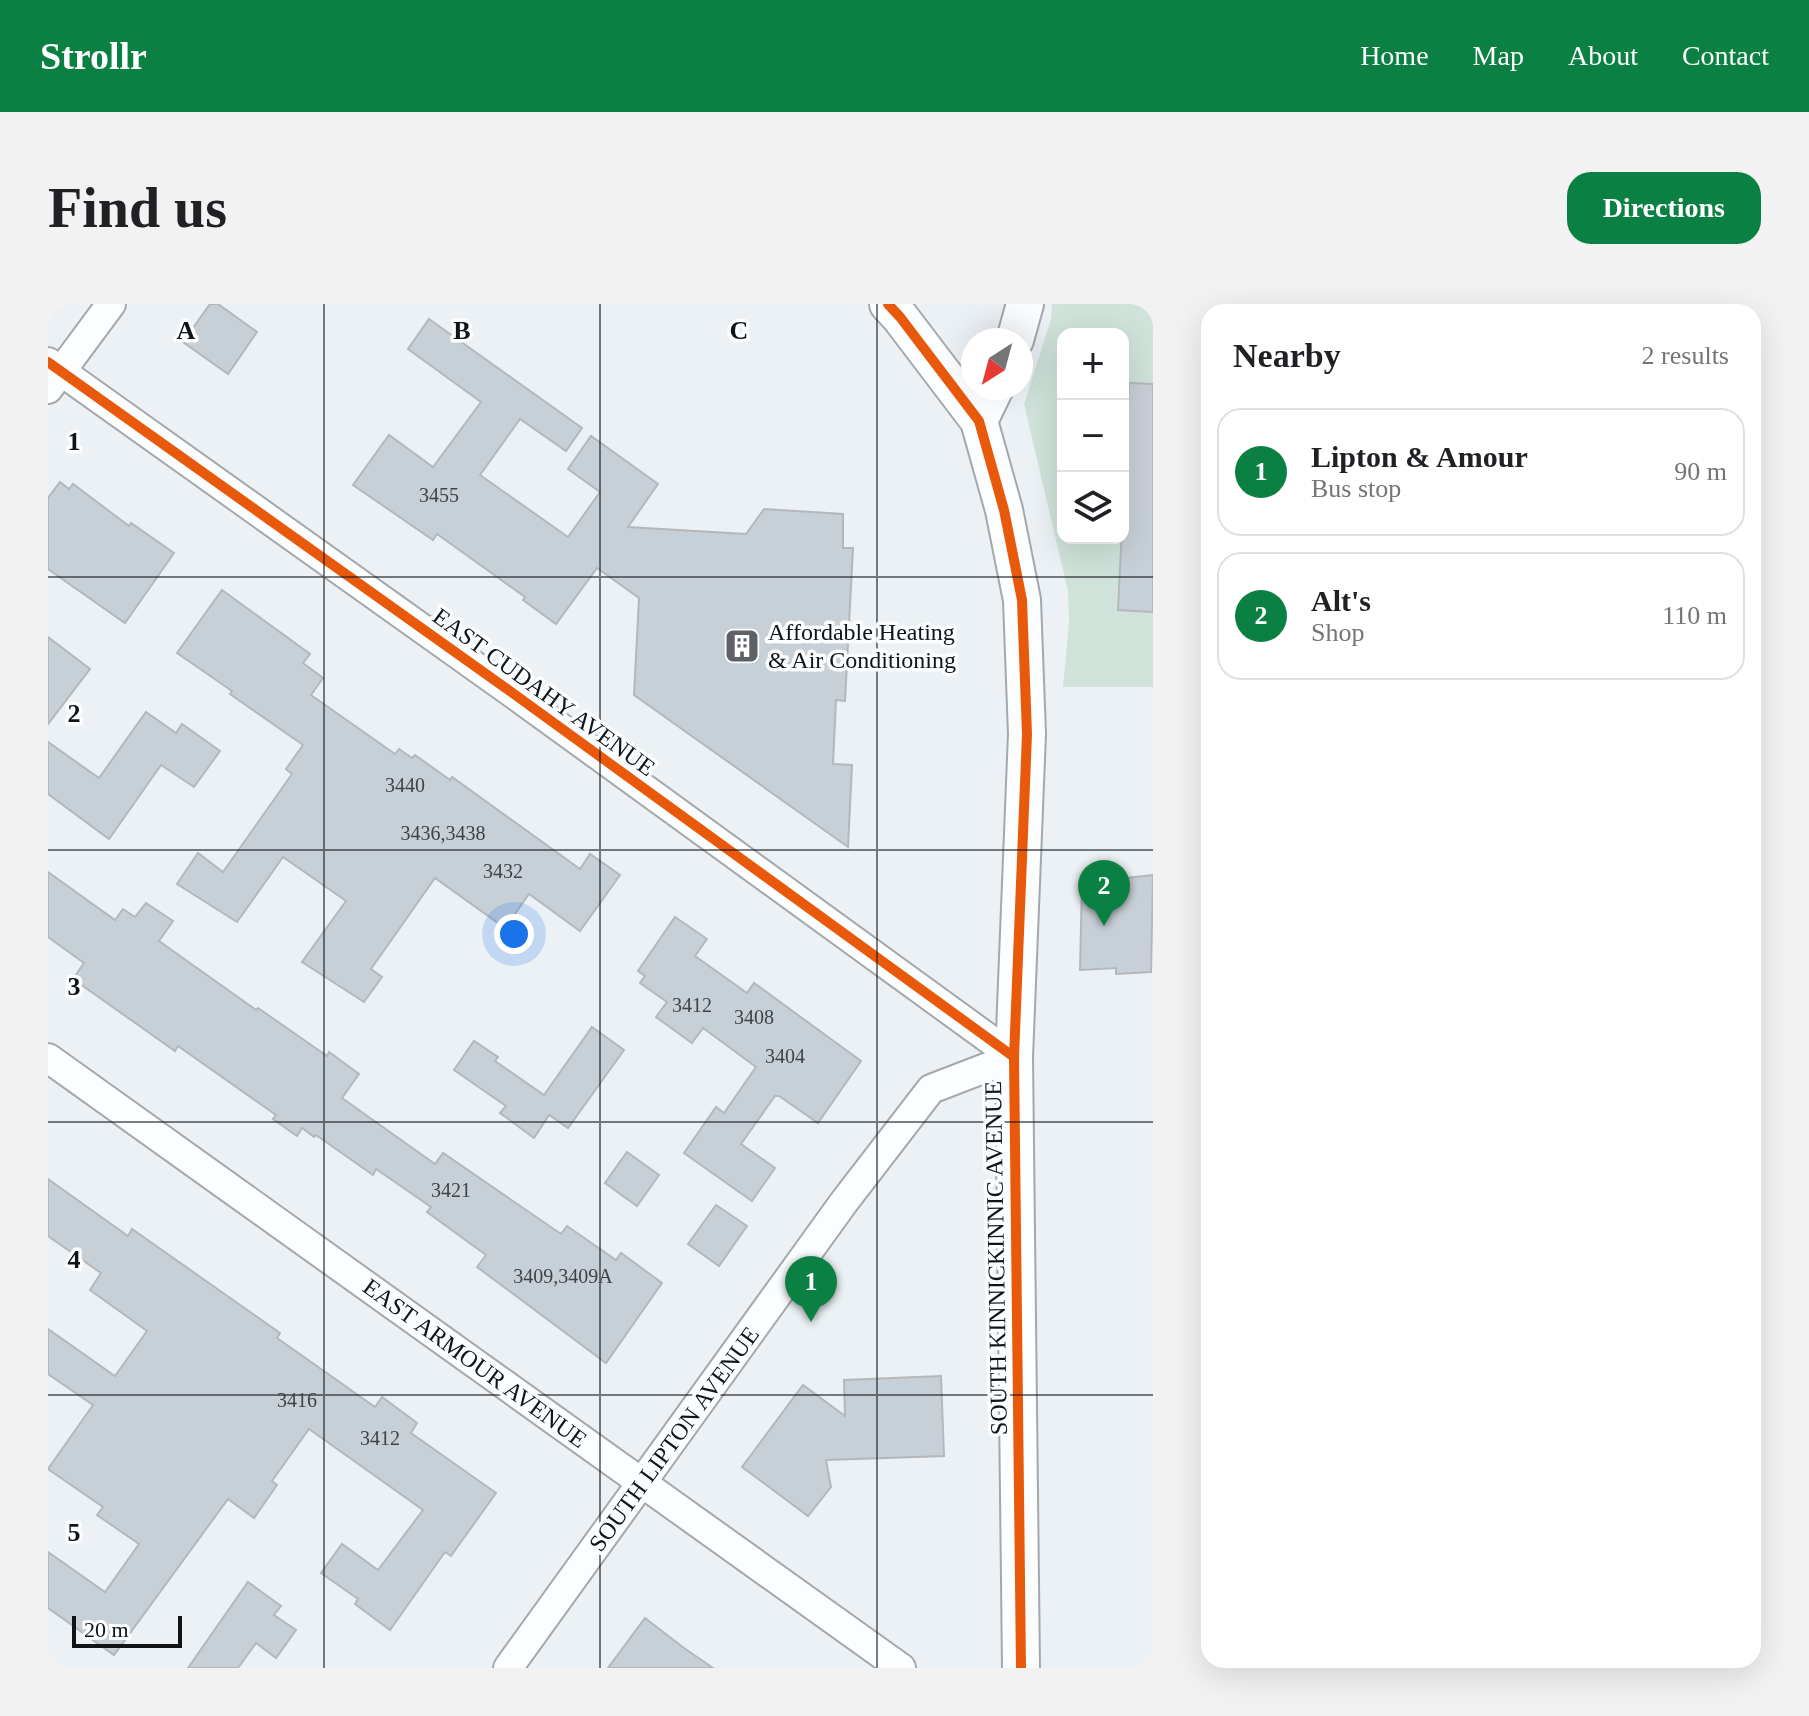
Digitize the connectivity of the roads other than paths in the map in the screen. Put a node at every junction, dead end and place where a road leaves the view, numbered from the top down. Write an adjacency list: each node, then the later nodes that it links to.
1 (111, 304): 5 (street)
2 (888, 304): 7 (street)
3 (1025, 304): 4 (street)
4 (1018, 328)
5 (52, 374): 8 (street, EAST CUDAHY AVENUE)
6 (989, 400): 7 (street)
7 (979, 421): 8 (street, SOUTH KINNICKINNIC AVENUE)
8 (1014, 1057): 10 (street, SOUTH LIPTON AVENUE); 13 (street, SOUTH KINNICKINNIC AVENUE)
9 (48, 1058): 10 (street, EAST ARMOUR AVENUE)
10 (643, 1483): 11 (street, SOUTH LIPTON AVENUE); 12 (street, EAST ARMOUR AVENUE)
11 (508, 1668)
12 (901, 1668)
13 (1021, 1668)

